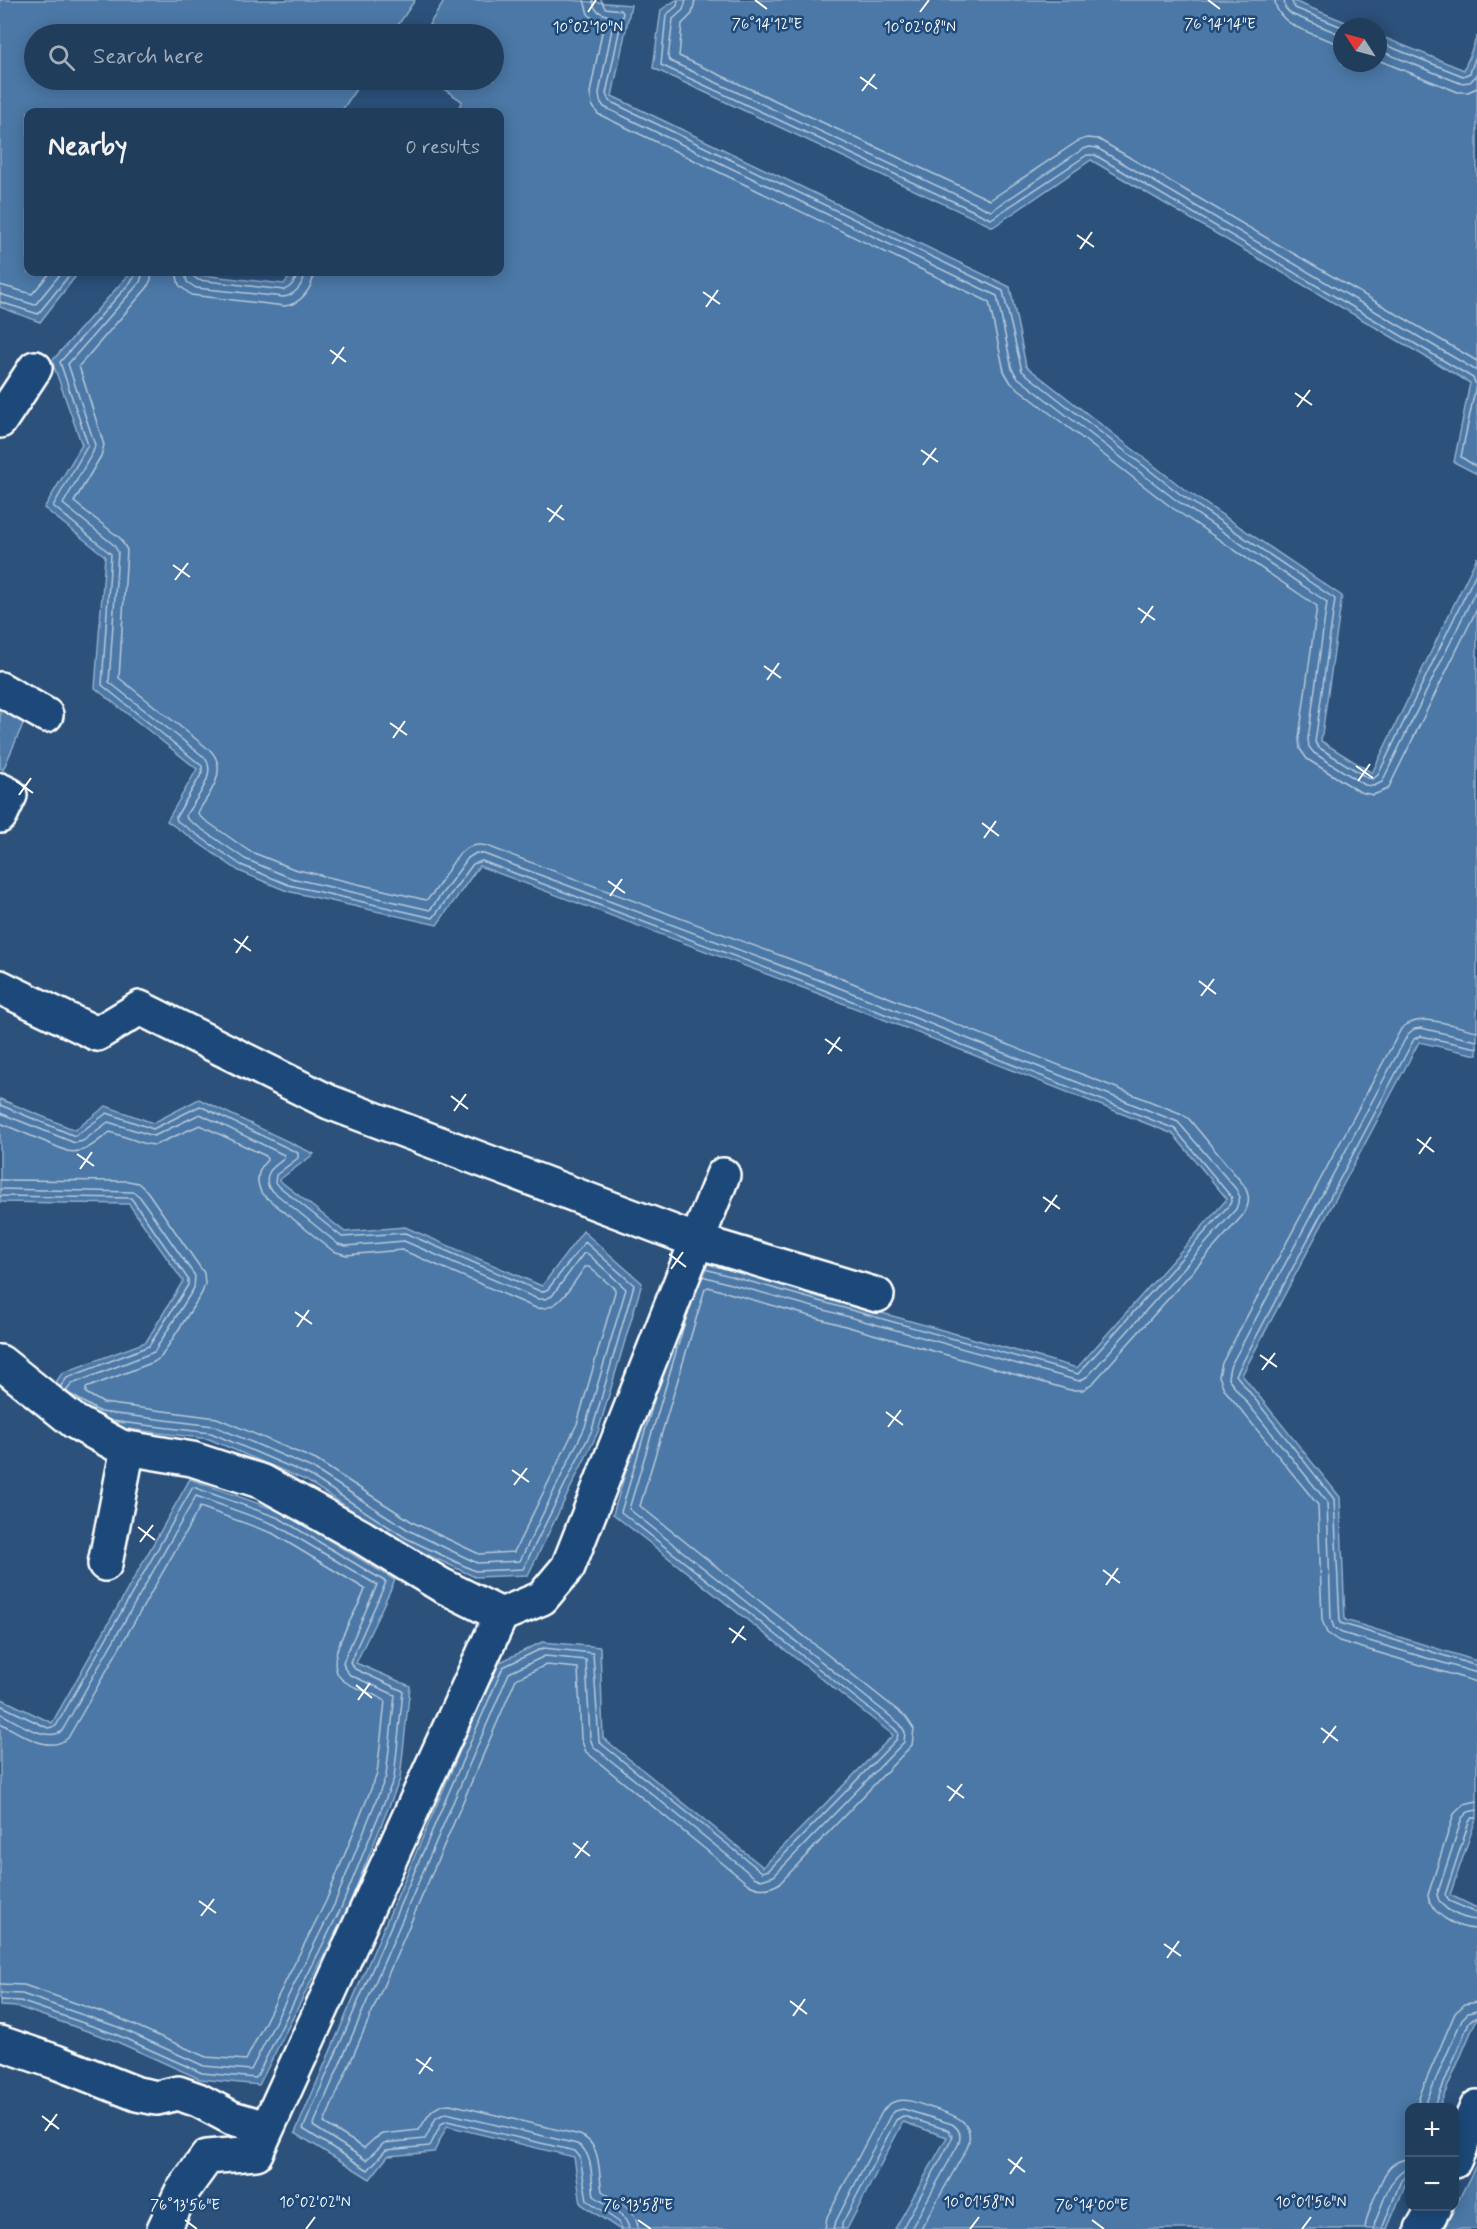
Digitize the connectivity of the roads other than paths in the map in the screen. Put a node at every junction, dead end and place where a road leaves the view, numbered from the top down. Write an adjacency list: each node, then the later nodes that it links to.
1 (35, 368): 2 (street)
2 (0, 421)
3 (0, 689): 4 (street)
4 (46, 715)
5 (0, 790): 6 (street)
6 (0, 816)
7 (0, 987): 9 (street)
8 (723, 1175): 9 (street)
9 (697, 1241): 10 (street); 14 (street)
10 (877, 1295)
11 (0, 1362): 12 (street)
12 (128, 1448): 13 (street); 14 (street)
13 (105, 1564)
14 (501, 1615): 17 (street)
15 (0, 2043): 17 (street)
16 (1477, 2107): 18 (street)
17 (267, 2128): 20 (street)
18 (1457, 2157)
19 (1432, 2211): 21 (street)
20 (164, 2229)
21 (1422, 2229)

